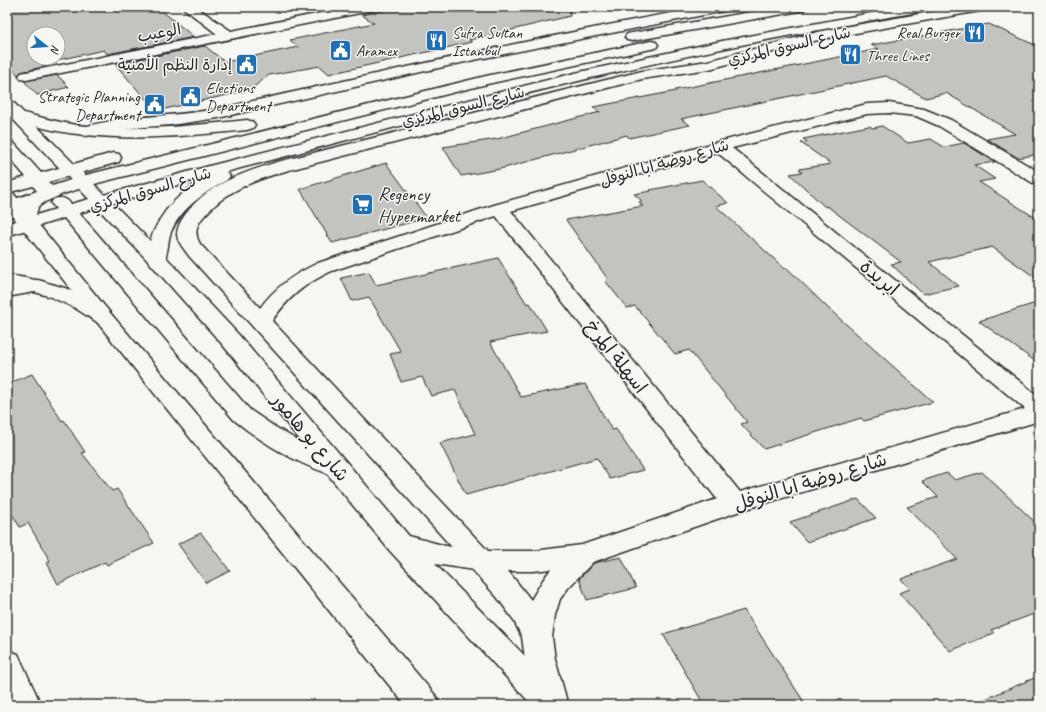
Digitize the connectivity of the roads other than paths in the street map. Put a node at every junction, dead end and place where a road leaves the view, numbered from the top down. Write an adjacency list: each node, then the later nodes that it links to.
1 (188, 7): 10 (street)
2 (370, 7): 10 (street, الوعيب)
3 (724, 7): 7 (street)
4 (800, 7): 11 (street, شارع السوق المركزي)
5 (924, 7): 13 (street, شارع السوق المركزي)
6 (980, 7): 12 (street, شارع السوق المركزي)
7 (705, 9): 9 (street)
8 (835, 9): 28 (street)
9 (670, 17): 11 (street); 20 (street)
10 (228, 35): 14 (street, الوعيب)
11 (628, 38): 15 (street, شارع السوق المركزي)
12 (737, 57): 13 (street); 35 (street, شارع السوق المركزي)
13 (651, 59): 25 (street, شارع السوق المركزي)
14 (26, 76)
15 (347, 101)
16 (7, 104): 17 (street, شارع بو هامور)
17 (20, 117): 20 (street); 26 (street, شارع بو هامور)
18 (263, 121): 19 (street, شارع السوق المركزي)
19 (247, 125): 20 (street); 22 (street, شارع السوق المركزي)
20 (86, 131)
21 (7, 145): 30 (street)
22 (165, 145)
23 (720, 146): 27 (street, شارع روضة ابا النوفل); 33 (street, شارع روضة ابا النوفل); 46 (street, ابريدة)
24 (128, 154): 26 (street)
25 (260, 158): 31 (street, شارع السوق المركزي); 38 (street)
26 (70, 170): 28 (street, شارع بو هامور); 30 (street)
27 (1039, 179)
28 (82, 182): 30 (street); 31 (street, شارع بو هامور)
29 (7, 188): 30 (street)
30 (46, 190): 31 (street); 32 (street); 34 (street); 36 (street)
31 (102, 202): 34 (street, شارع السوق المركزي); 38 (street, شارع بو هامور)
32 (10, 203): 36 (street)
33 (500, 209): 41 (street, شارع روضة ابا النوفل); 49 (street, اسهلة المرخ)
34 (69, 212): 36 (street, شارع السوق المركزي); 48 (street)
35 (192, 218): 43 (street, شارع بو هامور)
36 (29, 224): 37 (street, شارع السوق المركزي); 44 (street)
37 (7, 230)
38 (156, 258): 48 (street, شارع بو هامور)
39 (7, 281): 40 (street)
40 (38, 286): 42 (street); 44 (street)
41 (286, 289): 43 (street, شارع روضة ابا النوفل); 45 (street, شارع روضة ابا النوفل)
42 (7, 291)
43 (238, 296): 45 (street, شارع بو هامور)
44 (104, 318): 56 (street)
45 (261, 322): 52 (street, شارع بو هامور)
46 (1039, 409)
47 (1039, 413): 49 (street, شارع روضة ابا النوفل)
48 (336, 467): 50 (street, شارع بو هامور)
49 (734, 503): 51 (street, شارع روضة ابا النوفل)
50 (400, 544): 52 (street, شارع روضة ابا النوفل); 57 (street, شارع بو هامور)
51 (583, 555): 52 (street, شارع روضة ابا النوفل); 53 (street, شارع روضة ابا النوفل)
52 (481, 561): 53 (street, شارع بو هامور)
53 (538, 637): 57 (street, شارع بو هامور)
54 (7, 663): 55 (street)
55 (25, 705)
56 (424, 705)
57 (552, 705)

